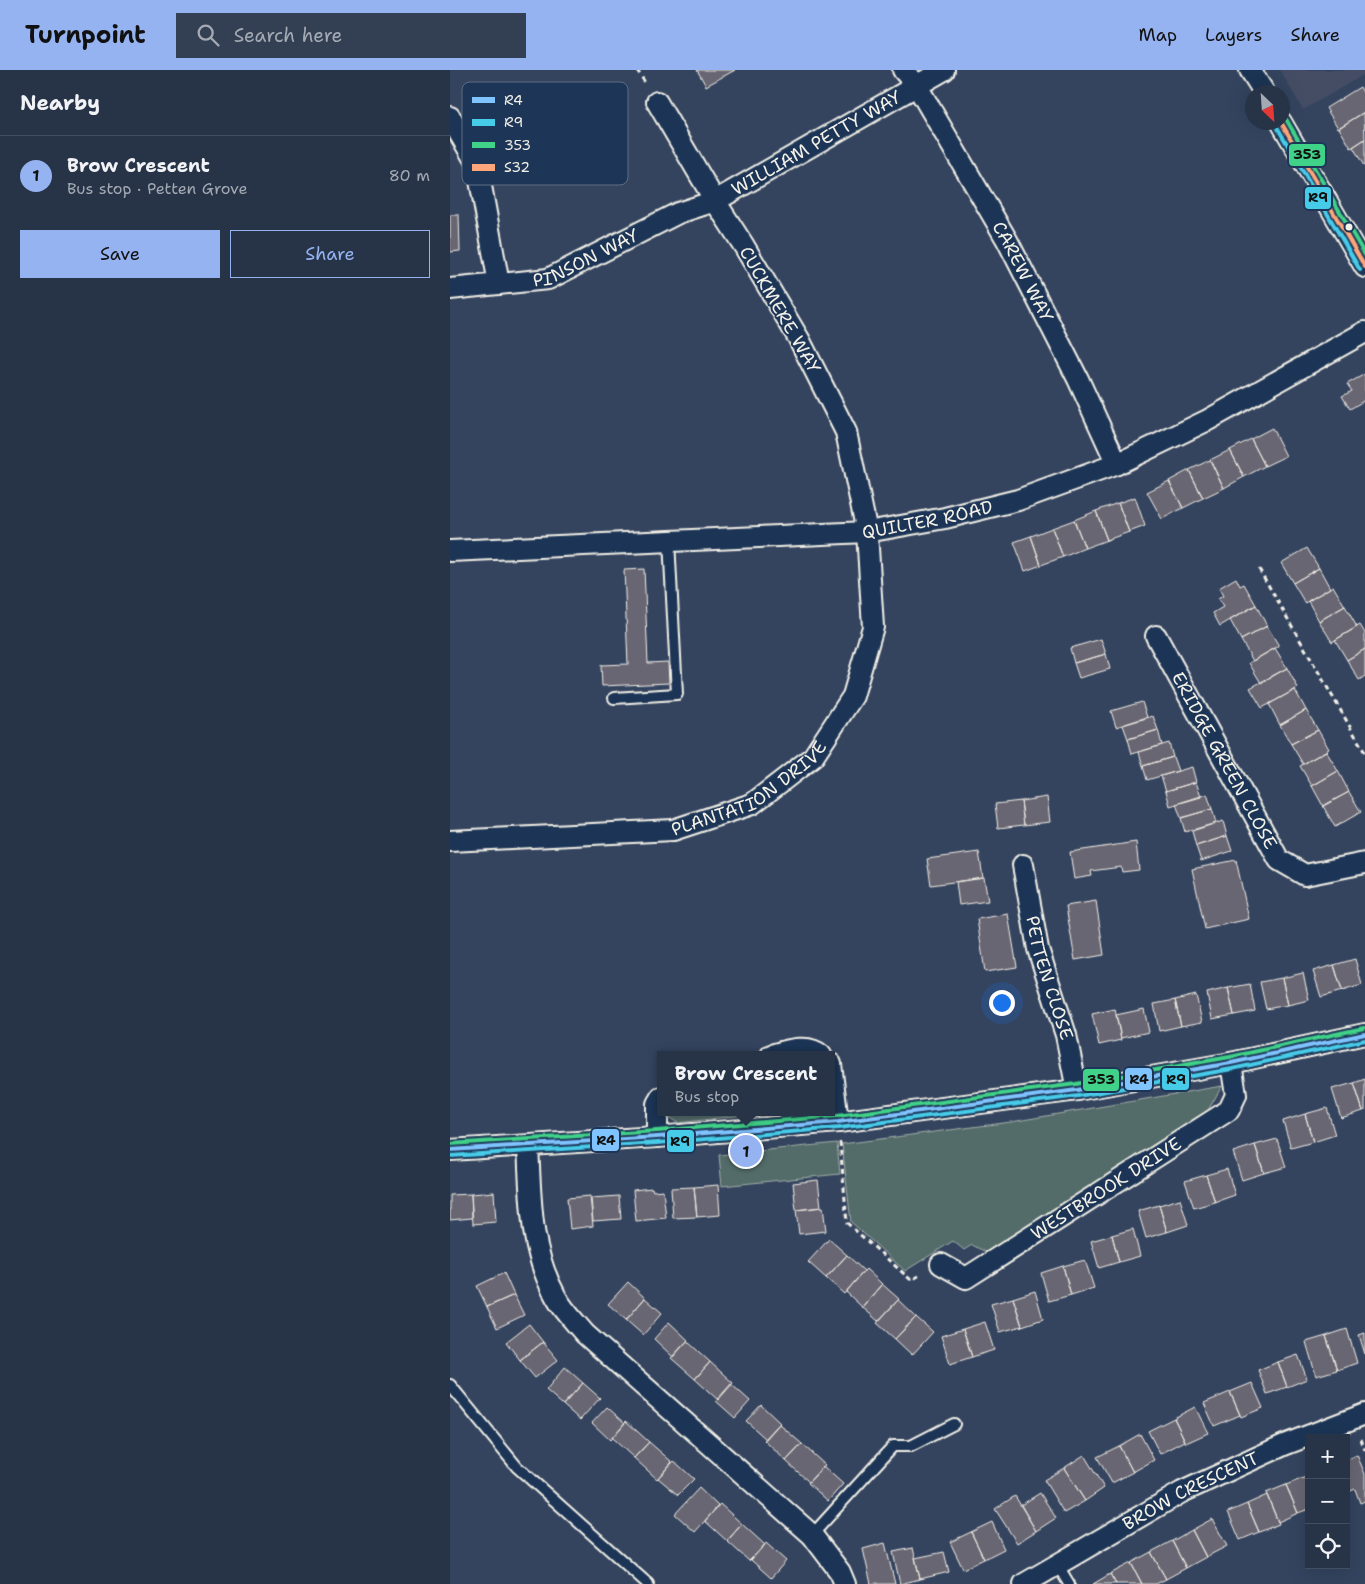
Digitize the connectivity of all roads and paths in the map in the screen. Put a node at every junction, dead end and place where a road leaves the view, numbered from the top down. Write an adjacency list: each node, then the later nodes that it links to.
1 (903, 70): 5 (street, CAREW WAY)
2 (944, 70): 5 (street, WILLIAM PETTY WAY)
3 (1250, 70): 4 (street)
4 (1260, 85)
5 (917, 86): 11 (street, WILLIAM PETTY WAY); 16 (street, CAREW WAY)
6 (657, 102): 11 (street, CUCKMERE WAY)
7 (450, 118): 9 (street)
8 (1286, 130): 12 (street)
9 (462, 138)
10 (482, 185): 13 (street)
11 (715, 201): 13 (street, PINSON WAY); 17 (street, CUCKMERE WAY)
12 (1365, 267)
13 (499, 284): 14 (street, PINSON WAY)
14 (450, 290)
15 (1365, 332): 16 (street, QUILTER ROAD)
16 (1117, 464): 17 (street, QUILTER ROAD)
17 (867, 532): 18 (street, QUILTER ROAD); 24 (street, PLANTATION DRIVE)
18 (669, 540): 19 (street, QUILTER ROAD); 22 (lane)
19 (450, 550)
20 (1259, 569): 23 (path)
21 (1156, 636): 25 (street, ERIDGE GREEN CLOSE)
22 (614, 698)
23 (1365, 750)
24 (450, 841)
25 (1365, 863)
26 (1023, 865): 31 (street, PETTEN CLOSE)
27 (1365, 1034): 30 (street)
28 (788, 1051): 29 (street)
29 (817, 1051)
30 (1231, 1063): 31 (street); 38 (street, WESTBROOK DRIVE)
31 (1077, 1090): 34 (street)
32 (835, 1097): 34 (street)
33 (657, 1116): 35 (street)
34 (838, 1122): 35 (street); 38 (path)
35 (657, 1137): 36 (street)
36 (528, 1146): 37 (street); 42 (street)
37 (450, 1150)
38 (941, 1264)
39 (450, 1385): 44 (lane)
40 (1365, 1414): 43 (street, BROW CRESCENT)
41 (954, 1424): 42 (lane)
42 (812, 1535): 45 (street)
43 (1057, 1564): 46 (street, BROW CRESCENT); 47 (lane)
44 (648, 1584)
45 (845, 1584)
46 (1024, 1584)
47 (1069, 1584)

